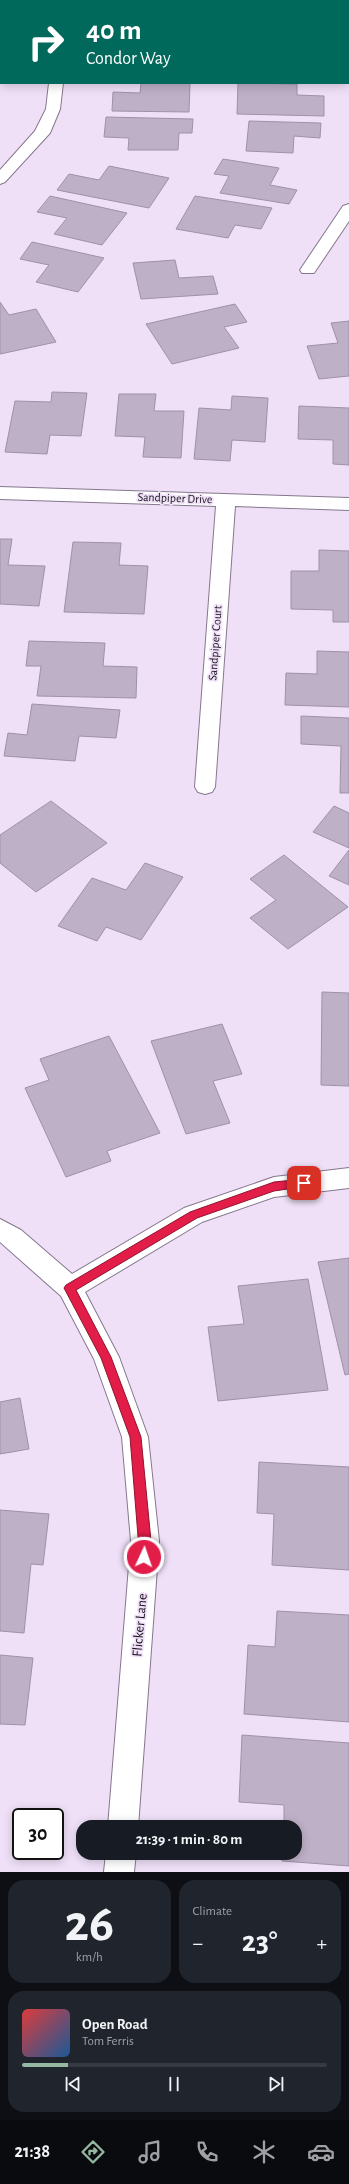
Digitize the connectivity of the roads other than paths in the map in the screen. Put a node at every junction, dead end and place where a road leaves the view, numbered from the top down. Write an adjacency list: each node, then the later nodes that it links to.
1 (56, 84): 2 (street)
2 (0, 179)
3 (349, 209): 4 (street)
4 (308, 270)
5 (0, 493): 6 (street, Sandpiper Drive)
6 (226, 500): 7 (street, Sandpiper Drive); 8 (street, Sandpiper Court)
7 (349, 504)
8 (205, 787)
9 (349, 1178): 11 (street)
10 (0, 1229): 11 (street, Flicker Lane)
11 (70, 1288): 12 (street, Flicker Lane)
12 (124, 1820)
13 (120, 1860): 14 (street)
14 (119, 1872)

